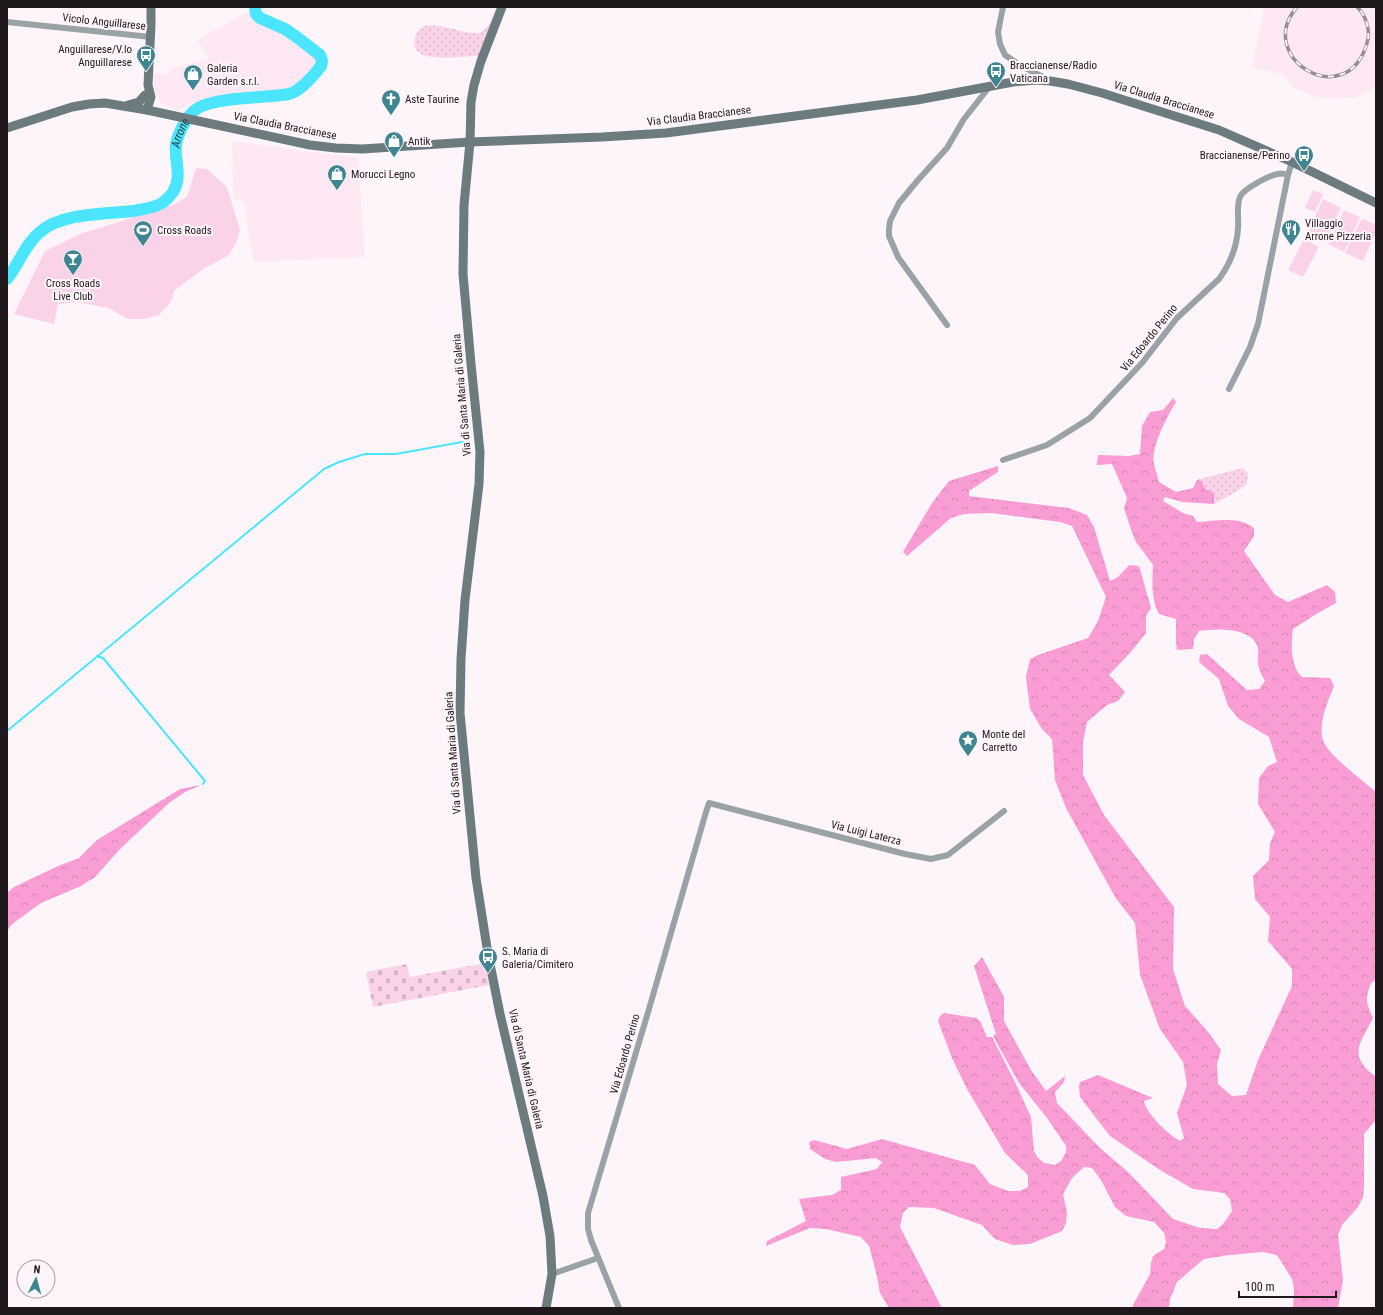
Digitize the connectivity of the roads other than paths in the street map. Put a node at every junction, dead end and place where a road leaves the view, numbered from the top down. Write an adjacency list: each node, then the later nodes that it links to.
1 (151, 7): 5 (main road)
2 (502, 7): 13 (main road, Via di Santa Maria di Galeria)
3 (1003, 7): 6 (street)
4 (7, 22): 5 (street, Vicolo Anguillarese)
5 (151, 37): 8 (main road)
6 (1050, 81): 7 (main road, Via Claudia Braccianese); 14 (main road, Via Claudia Braccianese)
7 (990, 86): 13 (main road, Via Claudia Braccianese); 17 (street)
8 (148, 96): 9 (main road); 10 (main road); 11 (main road)
9 (126, 106): 10 (main road, Via Claudia Braccianese); 12 (main road, Via Claudia Braccianese)
10 (148, 110): 11 (main road, Via Claudia Braccianese)
11 (165, 113): 13 (main road, Via Claudia Braccianese)
12 (7, 128)
13 (470, 142): 23 (main road, Via di Santa Maria di Galeria)
14 (1292, 162): 15 (street); 16 (main road, Via Claudia Braccianese)
15 (1288, 175): 18 (street); 19 (street, Via Edoardo Perino)
16 (1376, 204)
17 (947, 326)
18 (1229, 389)
19 (1003, 460)
20 (709, 803): 21 (street, Via Luigi Laterza); 22 (street, Via Edoardo Perino)
21 (1004, 811)
22 (598, 1258): 23 (street); 25 (street, Via Edoardo Perino)
23 (552, 1274): 24 (main road, Via di Santa Maria di Galeria)
24 (546, 1308)
25 (619, 1308)

